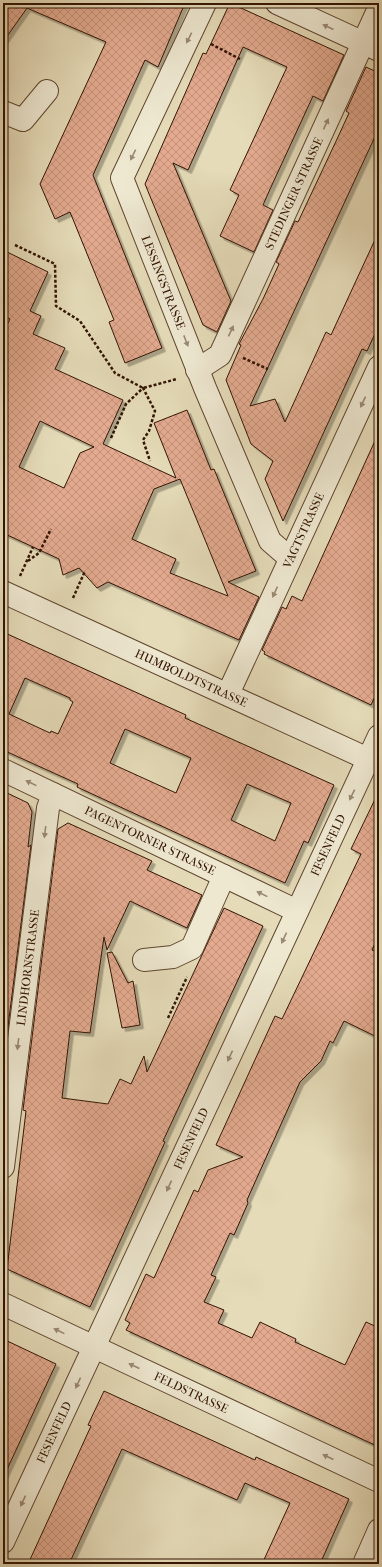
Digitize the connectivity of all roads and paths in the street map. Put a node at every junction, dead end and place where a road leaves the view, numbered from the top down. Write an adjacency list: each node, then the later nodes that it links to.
1 (205, 3): 4 (street, LESSINGSTRASSE)
2 (277, 3): 5 (street, one-way to 2)
3 (379, 8): 5 (street, STEDINGER STRASSE)
4 (190, 34): 6 (path); 11 (street, LESSINGSTRASSE, one-way to 11)
5 (371, 47): 11 (street, STEDINGER STRASSE, one-way to 5)
6 (240, 59)
7 (47, 91): 8 (street)
8 (3, 112)
9 (15, 245): 12 (path)
10 (379, 367): 17 (street, VAGTSTRASSE, one-way to 17)
11 (197, 370): 12 (path); 17 (street, LESSINGSTRASSE)
12 (143, 388): 13 (path); 14 (path)
13 (111, 438)
14 (150, 461)
15 (51, 529): 18 (path)
16 (33, 547): 18 (path)
17 (291, 556): 23 (street, VAGTSTRASSE, one-way to 23)
18 (27, 561): 19 (path)
19 (24, 567)
20 (85, 571): 22 (path)
21 (3, 592): 22 (street, HUMBOLDTSTRASSE)
22 (64, 619): 23 (street, HUMBOLDTSTRASSE)
23 (228, 694): 25 (street, HUMBOLDTSTRASSE)
24 (379, 736): 25 (street, FESENFELD)
25 (374, 762): 29 (street, FESENFELD, one-way to 29)
26 (3, 770): 27 (street, PAGENTORNER STRASSE, one-way to 26)
27 (53, 794): 28 (street, PAGENTORNER STRASSE); 31 (street, LINDHORNSTRASSE, one-way to 31)
28 (224, 876): 29 (street, PAGENTORNER STRASSE, one-way to 28); 30 (street)
29 (297, 911): 33 (street, FESENFELD, one-way to 33)
30 (144, 960)
31 (3, 1167)
32 (3, 1304): 33 (street, FELDSTRASSE, one-way to 32)
33 (94, 1348): 34 (street, FELDSTRASSE, one-way to 33); 36 (street, FESENFELD, one-way to 36)
34 (379, 1481)
35 (379, 1530): 37 (street)
36 (3, 1542)
37 (364, 1564)

